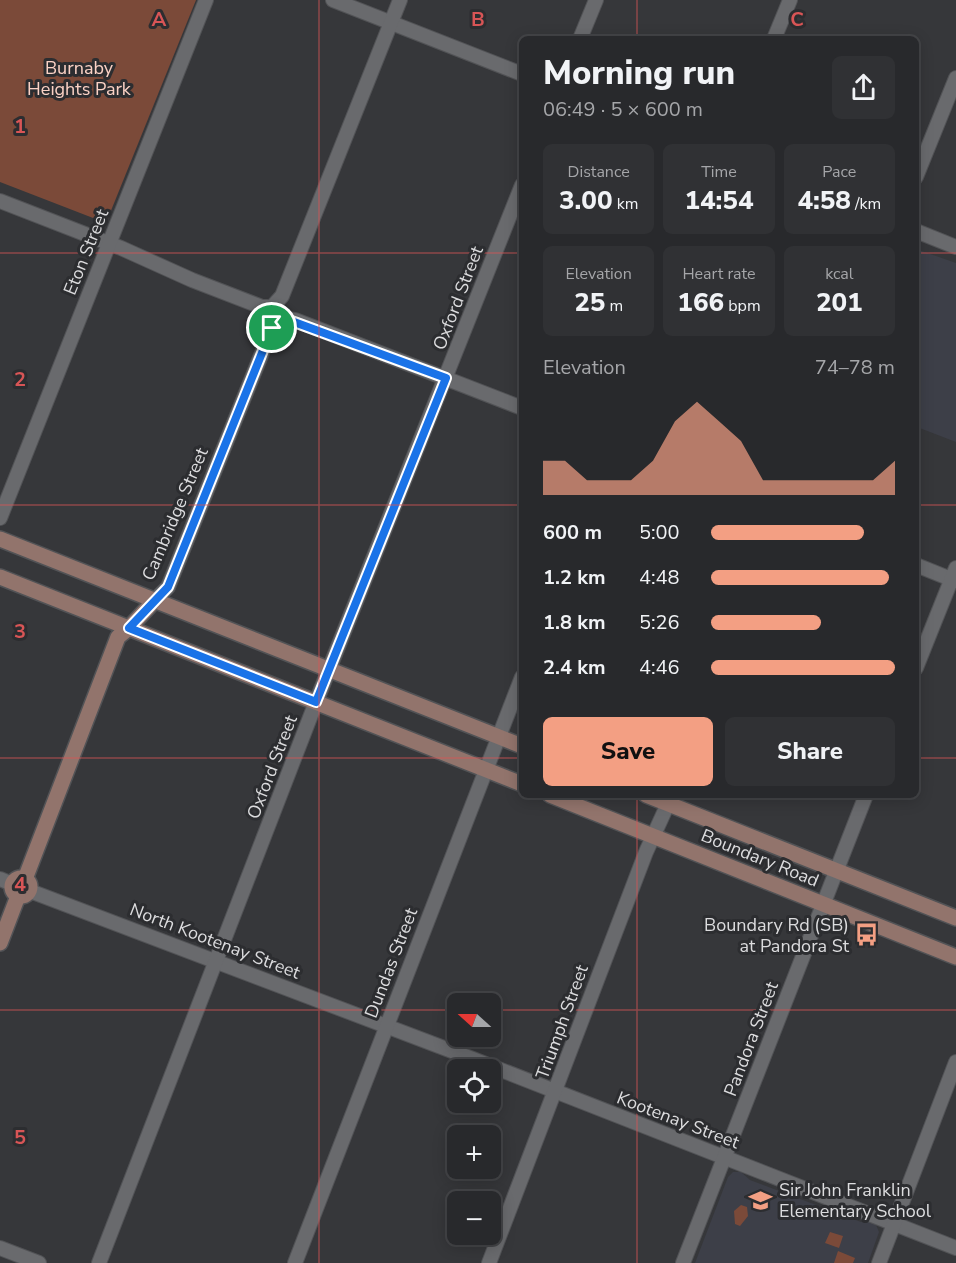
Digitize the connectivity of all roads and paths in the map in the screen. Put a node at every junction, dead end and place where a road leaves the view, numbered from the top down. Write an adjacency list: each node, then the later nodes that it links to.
1 (206, 0): 15 (street, Eton Street)
2 (333, 0): 6 (street)
3 (400, 0): 6 (street)
4 (596, 0): 7 (street)
5 (790, 0): 8 (street)
6 (391, 23): 9 (street); 15 (street)
7 (581, 36)
8 (775, 36)
9 (519, 73)
10 (956, 78): 11 (street)
11 (919, 170)
12 (519, 193): 17 (street, Oxford Street)
13 (0, 201): 15 (street)
14 (919, 232): 16 (street)
15 (109, 244): 19 (street, Eton Street)
16 (956, 247)
17 (446, 378): 18 (street); 24 (street, Cambridge Street); 27 (street, Oxford Street)
18 (519, 407)
19 (0, 518)
20 (0, 539): 24 (street)
21 (919, 566): 22 (street)
22 (954, 576): 26 (street)
23 (0, 577): 25 (street)
24 (156, 600): 25 (street, Cambridge Street); 27 (street)
25 (129, 628): 29 (street); 39 (street, Cambridge Street)
26 (919, 661)
27 (330, 669): 29 (street, Oxford Street); 30 (street)
28 (519, 685): 30 (street, Dundas Street)
29 (316, 702): 32 (street); 44 (street, Oxford Street)
30 (499, 736): 31 (street); 32 (street, Dundas Street)
31 (519, 745)
32 (486, 769): 33 (street); 45 (street, Dundas Street)
33 (519, 783)
34 (558, 798): 37 (street, Boundary Road)
35 (865, 798): 38 (street, Pandora Street)
36 (670, 799): 37 (street, Triumph Street); 38 (street, Boundary Road)
37 (653, 836): 40 (street, Boundary Road); 47 (street, Triumph Street)
38 (837, 871): 40 (street, Pandora Street); 41 (street, Boundary Road)
39 (17, 886): 42 (street, Cambridge Street); 44 (street, North Kootenay Street)
40 (823, 904): 43 (street, Boundary Road); 48 (street, Pandora Street)
41 (956, 918)
42 (0, 943)
43 (956, 957)
44 (216, 962): 45 (street, North Kootenay Street); 53 (street, Oxford Street)
45 (386, 1026): 47 (street, Kootenay Street); 54 (street, Dundas Street)
46 (956, 1062): 49 (street)
47 (556, 1092): 48 (street, Kootenay Street); 55 (street, Triumph Street)
48 (723, 1158): 49 (street, Kootenay Street); 56 (street, Pandora Street)
49 (894, 1224): 51 (street, Kootenay Street); 57 (street)
50 (0, 1248): 52 (street)
51 (956, 1248)
52 (39, 1263)
53 (99, 1263)
54 (295, 1263)
55 (489, 1263)
56 (683, 1263)
57 (879, 1263)

